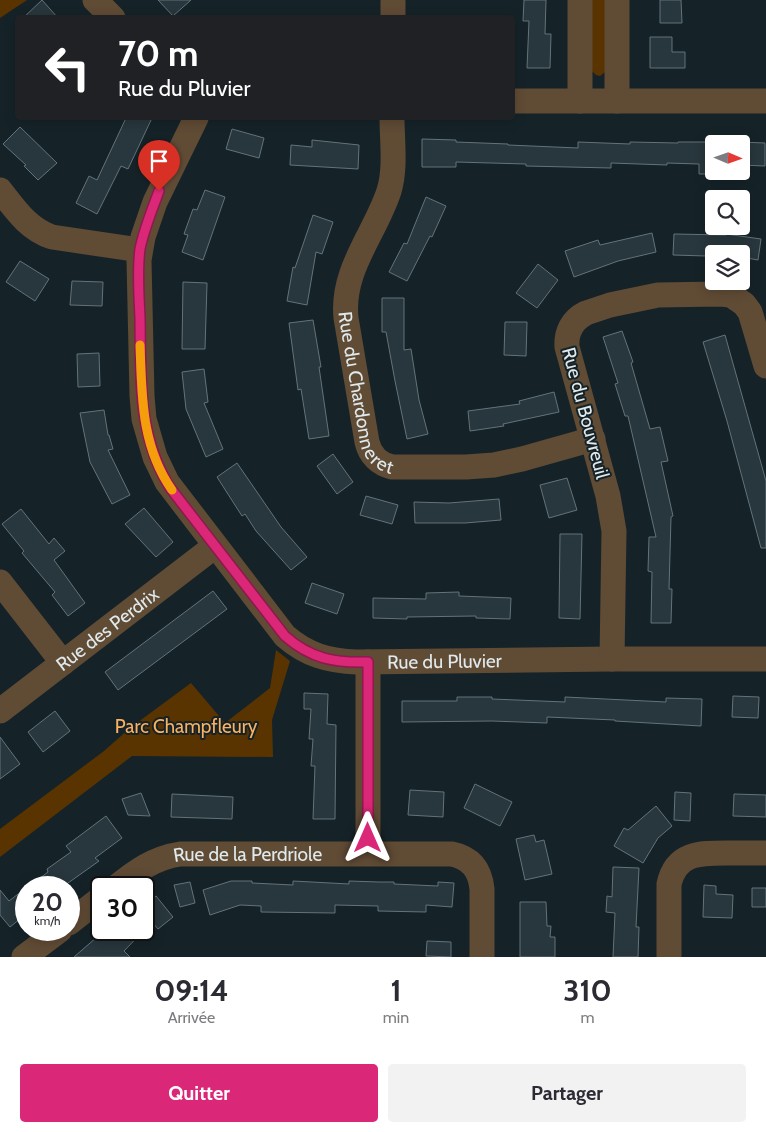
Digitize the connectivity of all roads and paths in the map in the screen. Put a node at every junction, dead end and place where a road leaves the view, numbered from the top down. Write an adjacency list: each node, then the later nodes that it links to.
1 (95, 0): 5 (street)
2 (393, 0): 6 (street)
3 (580, 0): 8 (street)
4 (617, 0): 9 (street)
5 (110, 15)
6 (393, 15)
7 (515, 101): 8 (street)
8 (580, 101): 9 (street)
9 (617, 101): 10 (street)
10 (766, 101)
11 (195, 120): 14 (street, Rue du Pluvier)
12 (392, 120): 16 (street, Rue du Chardonneret)
13 (0, 190): 14 (street)
14 (140, 250): 17 (street, Rue du Pluvier)
15 (766, 366): 16 (street, Rue du Bouvreuil)
16 (593, 439): 19 (street, Rue du Bouvreuil)
17 (215, 546): 21 (street, Rue du Pluvier); 22 (street, Rue des Perdrix)
18 (0, 582): 22 (street)
19 (612, 659): 20 (street, Rue du Pluvier); 21 (street, Rue du Pluvier)
20 (766, 659)
21 (368, 662): 25 (street)
22 (62, 663): 23 (street, Rue des Perdrix)
23 (0, 711)
24 (766, 853): 32 (street)
25 (368, 854): 26 (street, Rue de la Perdriole); 31 (street, Rue de la Perdriole)
26 (132, 876)
27 (90, 907): 28 (street)
28 (80, 914)
29 (45, 941): 30 (street)
30 (24, 957)
31 (482, 957)
32 (669, 957)

